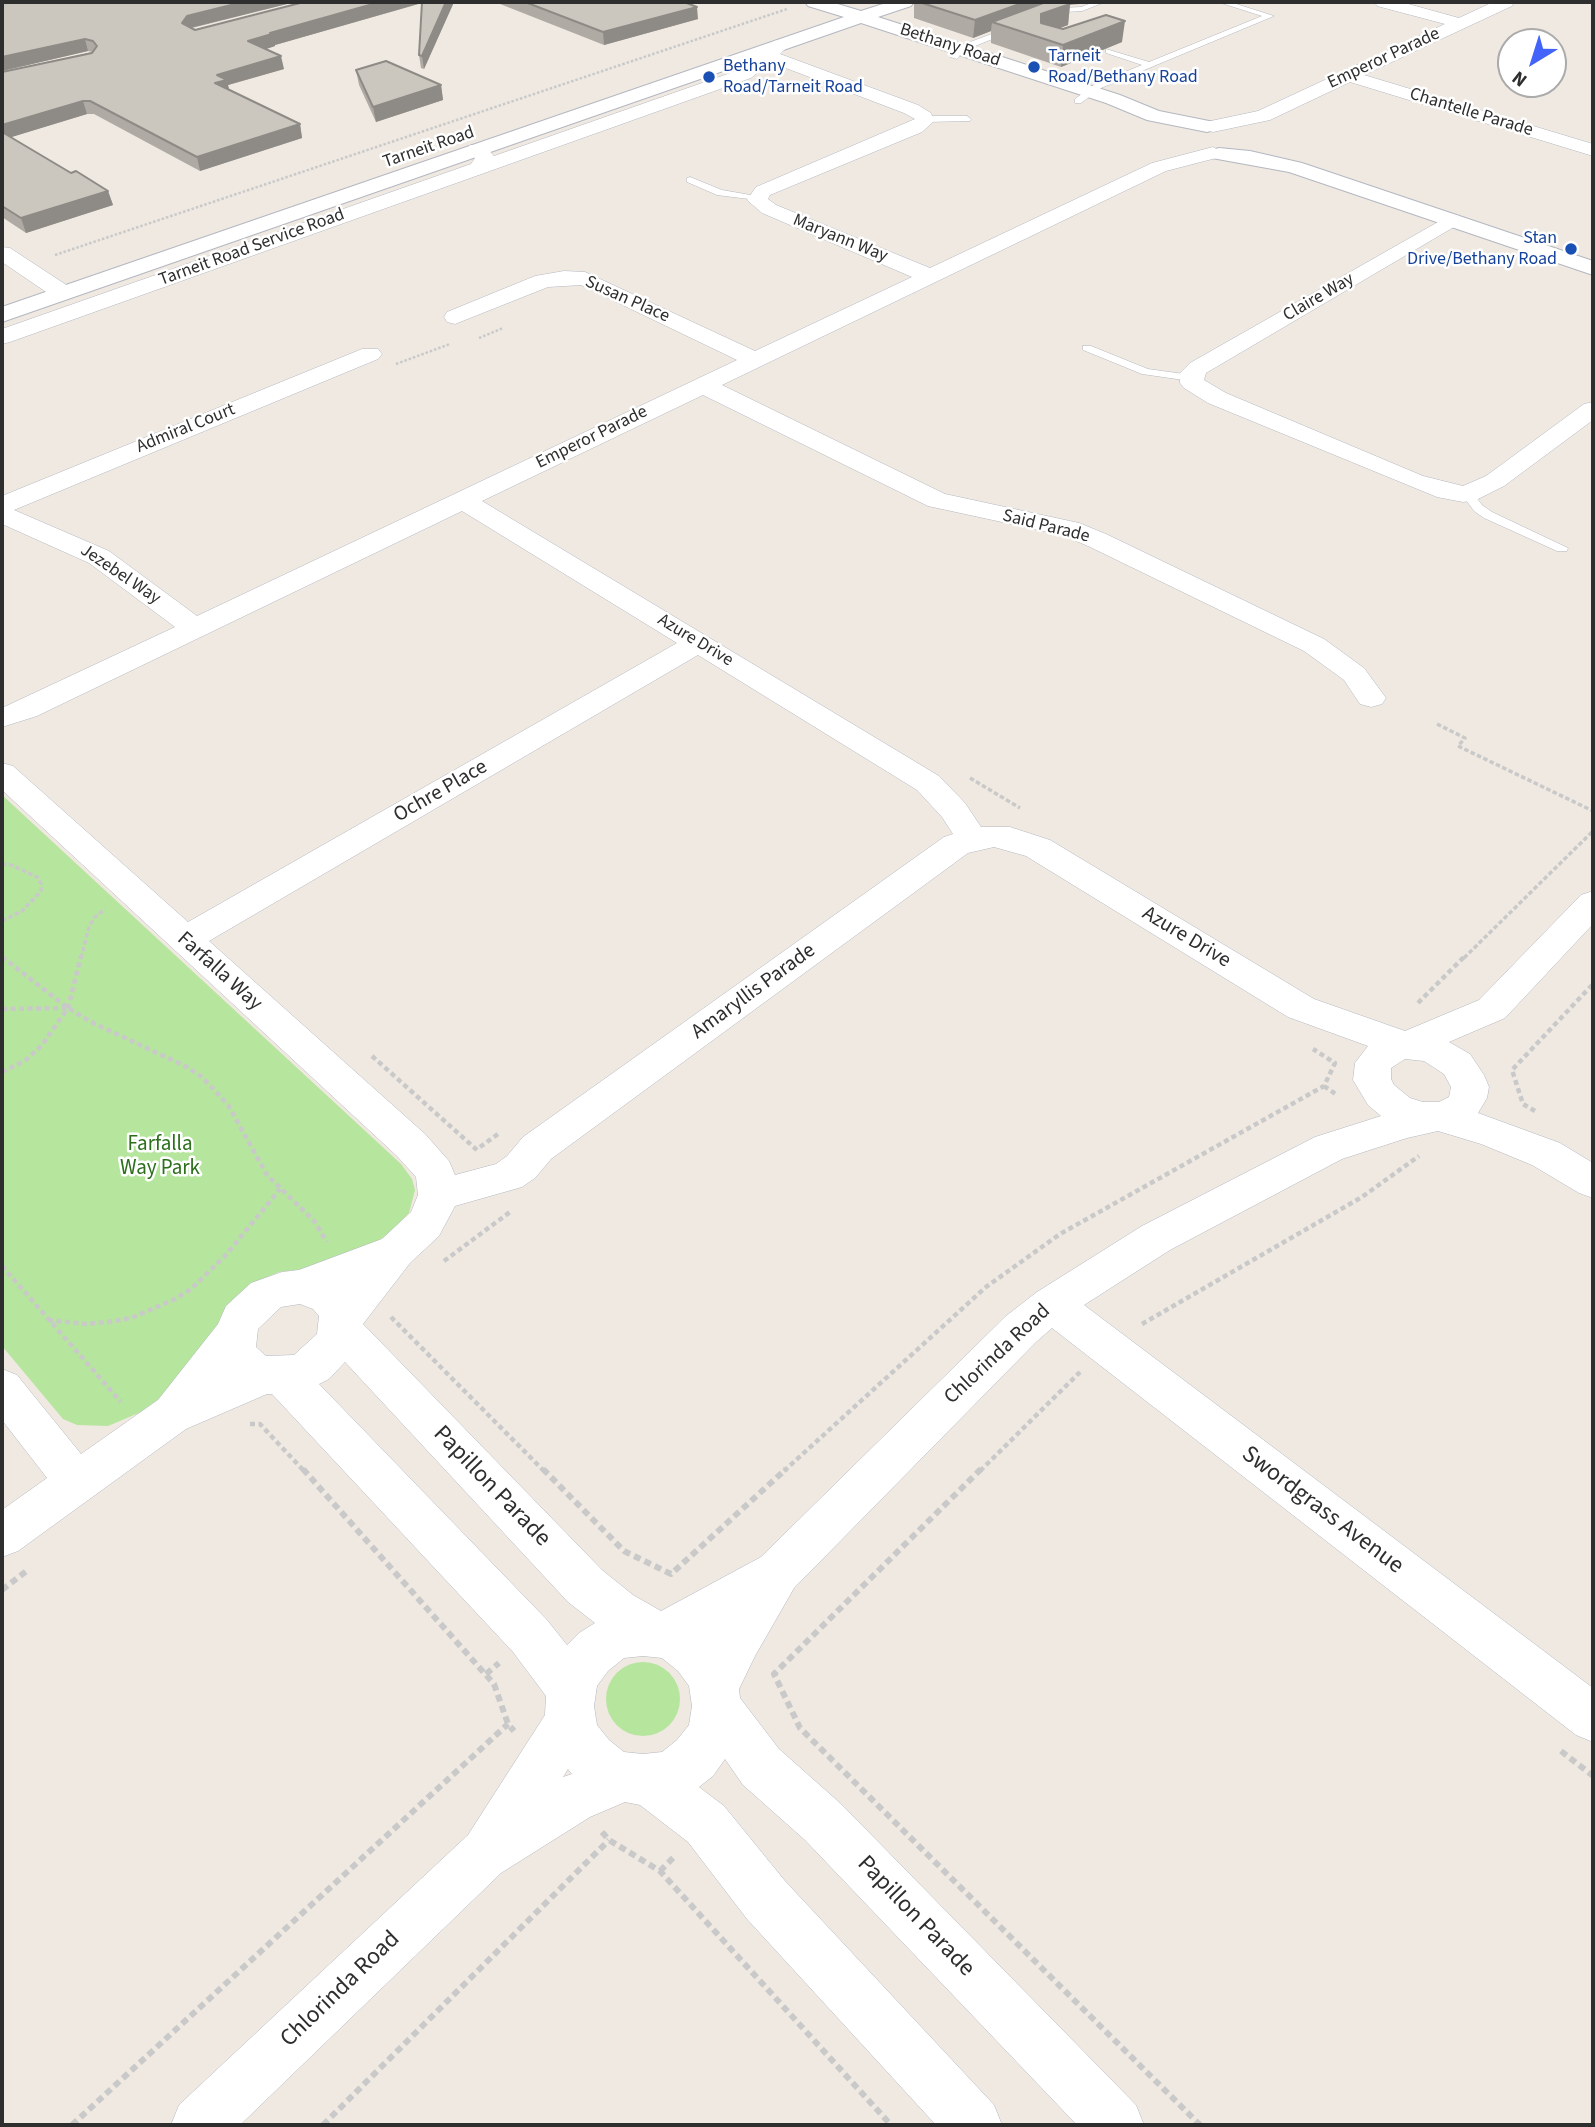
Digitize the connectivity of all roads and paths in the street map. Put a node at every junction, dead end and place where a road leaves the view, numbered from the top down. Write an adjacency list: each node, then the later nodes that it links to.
1 (905, 2): 9 (main road, Tarneit Road)
2 (1053, 2): 8 (lane)
3 (1101, 2): 8 (lane)
4 (1222, 2): 17 (lane)
5 (1382, 2): 12 (street)
6 (1506, 2): 12 (street, Emperor Parade)
7 (791, 5): 9 (main road, Bethany Road); 36 (path)
8 (1079, 9): 10 (lane); 11 (lane)
9 (841, 10): 15 (main road, Bethany Road); 16 (main road, Tarneit Road); 33 (main road, Tarneit Road)
10 (1090, 16)
11 (1041, 18)
12 (1459, 23): 18 (street, Emperor Parade)
13 (1018, 27): 15 (lane)
14 (1109, 51): 17 (lane)
15 (957, 53): 19 (main road, Bethany Road)
16 (770, 54): 21 (street, Maryann Way); 28 (main road, Tarneit Road)
17 (1149, 65): 19 (lane)
18 (1348, 76): 20 (street, Emperor Parade); 26 (street, Chantelle Parade)
19 (1089, 96): 23 (main road, Bethany Road); 25 (main road, Bethany Road)
20 (1263, 116): 23 (street, Emperor Parade); 24 (street, Emperor Parade)
21 (925, 119): 22 (lane, Maryann Way); 32 (street, Maryann Way)
22 (967, 119)
23 (1210, 126): 24 (main road, Bethany Road); 25 (main road)
24 (1248, 140): 27 (main road); 30 (main road)
25 (1180, 143): 27 (main road, Bethany Road); 29 (street, Emperor Parade)
26 (1593, 150)
27 (1216, 154): 29 (street, Emperor Parade); 30 (main road)
28 (478, 158): 33 (main road); 40 (main road, Tarneit Road); 45 (street, Tarneit Road Service Road)
29 (1159, 167): 38 (street, Emperor Parade)
30 (1295, 167): 34 (main road)
31 (690, 180): 32 (lane, Maryann Way)
32 (757, 197): 38 (street, Maryann Way)
33 (236, 214): 39 (main road, Tarneit Road)
34 (1451, 220): 37 (main road); 52 (street, Claire Way)
35 (2, 253): 39 (street)
36 (54, 255)
37 (1593, 268)
38 (929, 276): 50 (street, Emperor Parade)
39 (43, 280): 40 (street); 41 (main road, Tarneit Road)
40 (63, 293): 42 (main road, Tarneit Road)
41 (2, 294)
42 (2, 315)
43 (455, 317): 50 (street, Susan Place)
44 (510, 325): 46 (path)
45 (2, 337)
46 (476, 339)
47 (462, 341): 51 (path)
48 (1087, 348): 52 (lane)
49 (370, 354): 57 (street, Admiral Court)
50 (755, 360): 53 (street, Emperor Parade)
51 (392, 366)
52 (1191, 378): 55 (street)
53 (702, 385): 56 (street, Emperor Parade); 62 (street, Said Parade)
54 (1593, 409): 55 (street)
55 (1468, 493): 59 (lane)
56 (463, 500): 60 (street, Emperor Parade); 61 (street, Azure Drive)
57 (2, 505)
58 (2, 514): 60 (street, Jezebel Way)
59 (1562, 548)
60 (195, 628): 63 (street, Emperor Parade)
61 (698, 643): 71 (street, Azure Drive); 76 (street, Ochre Place)
62 (1371, 698)
63 (14, 713): 65 (street, Emperor Parade)
64 (1437, 724): 68 (path)
65 (2, 732)
66 (2, 773): 73 (street, Farfalla Way)
67 (969, 778): 69 (path)
68 (1593, 811)
69 (1029, 813)
70 (1593, 831): 79 (path)
71 (983, 837): 81 (street, Azure Drive); 93 (street, Amaryllis Parade)
72 (2, 864): 75 (path)
73 (133, 893): 76 (street, Farfalla Way); 80 (path)
74 (1593, 903): 83 (street)
75 (2, 921)
76 (184, 940): 93 (street, Farfalla Way)
77 (2, 957): 80 (path)
78 (1593, 984): 90 (path)
79 (1415, 1007)
80 (68, 1008): 82 (path); 86 (path); 94 (path)
81 (1301, 1008): 84 (street, Azure Drive); 88 (street, Azure Drive)
82 (2, 1009)
83 (1492, 1009): 84 (street); 87 (street)
84 (1406, 1045): 87 (street); 88 (street)
85 (1312, 1048): 96 (path)
86 (2, 1072)
87 (1467, 1077): 89 (street); 90 (street)
88 (1372, 1079): 89 (street); 91 (street, Chlorinda Road)
89 (1433, 1129): 90 (street); 91 (street, Chlorinda Road); 100 (path)
90 (1546, 1136): 92 (street)
91 (1329, 1148): 97 (street, Chlorinda Road)
92 (1593, 1182)
93 (436, 1183): 96 (street)
94 (280, 1189): 96 (path); 98 (path)
95 (2, 1266): 98 (path)
96 (347, 1303): 99 (street); 101 (street); 110 (street, Papillon Parade)
97 (1052, 1304): 100 (street, Swordgrass Avenue); 108 (street, Chlorinda Road)
98 (48, 1320): 103 (path)
99 (236, 1333): 101 (street); 103 (street)
100 (1108, 1348): 113 (street, Swordgrass Avenue); 124 (path)
101 (274, 1375): 103 (street); 112 (street)
102 (2, 1388): 105 (street)
103 (160, 1423): 105 (street)
104 (239, 1424): 114 (path)
105 (78, 1482): 106 (street)
106 (2, 1536)
107 (35, 1566): 109 (path)
108 (778, 1572): 110 (street, Chlorinda Road); 111 (street, Chlorinda Road)
109 (2, 1590)
110 (659, 1633): 111 (street); 112 (street)
111 (716, 1697): 115 (street); 123 (street, Papillon Parade)
112 (571, 1705): 115 (street); 116 (street, Chlorinda Road)
113 (1593, 1718)
114 (508, 1724): 116 (path); 118 (path)
115 (635, 1778): 116 (street, Chlorinda Road); 122 (street)
116 (557, 1781): 117 (path); 119 (street, Chlorinda Road)
117 (609, 1840): 120 (path); 121 (path)
118 (72, 2125)
119 (199, 2125)
120 (323, 2125)
121 (891, 2125)
122 (974, 2125)
123 (1116, 2125)
124 (1199, 2125)

